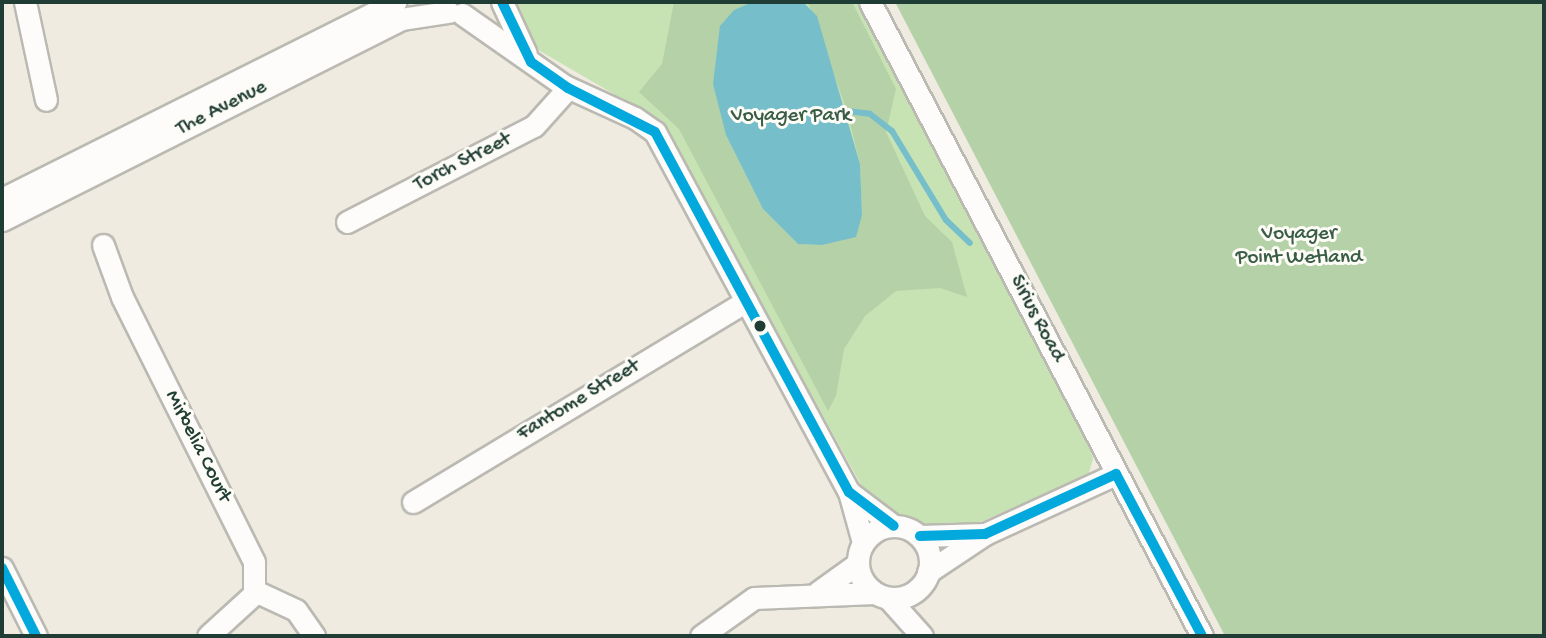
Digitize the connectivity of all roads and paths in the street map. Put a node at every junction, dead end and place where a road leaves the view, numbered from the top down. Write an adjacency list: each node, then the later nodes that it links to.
1 (25, 2): 9 (street)
2 (394, 2): 10 (street, The Avenue)
3 (488, 2): 6 (street, The Avenue)
4 (502, 2): 7 (street)
5 (870, 2): 15 (street, Sirius Road)
6 (448, 9): 7 (street); 11 (street, The Avenue)
7 (531, 62): 8 (street)
8 (568, 88): 12 (street, Torch Street); 14 (street)
9 (46, 100)
10 (2, 199)
11 (2, 220)
12 (347, 222)
13 (103, 245): 25 (street, Mirbelia Court)
14 (746, 301): 16 (street); 17 (street, Fantome Street)
15 (1116, 474): 19 (street); 34 (street, Sirius Road)
16 (849, 492): 18 (street); 21 (street)
17 (413, 502)
18 (894, 526): 20 (street); 21 (street)
19 (985, 534): 20 (street); 24 (street)
20 (920, 536): 24 (street)
21 (863, 542): 22 (street)
22 (857, 564): 26 (street); 27 (street)
23 (2, 568): 28 (street)
24 (925, 580): 27 (street); 33 (street)
25 (255, 590): 29 (street); 30 (street)
26 (818, 592): 27 (street); 31 (street)
27 (882, 596): 32 (street)
28 (36, 636)
29 (208, 636)
30 (314, 636)
31 (701, 636)
32 (922, 636)
33 (929, 636)
34 (1202, 636)

